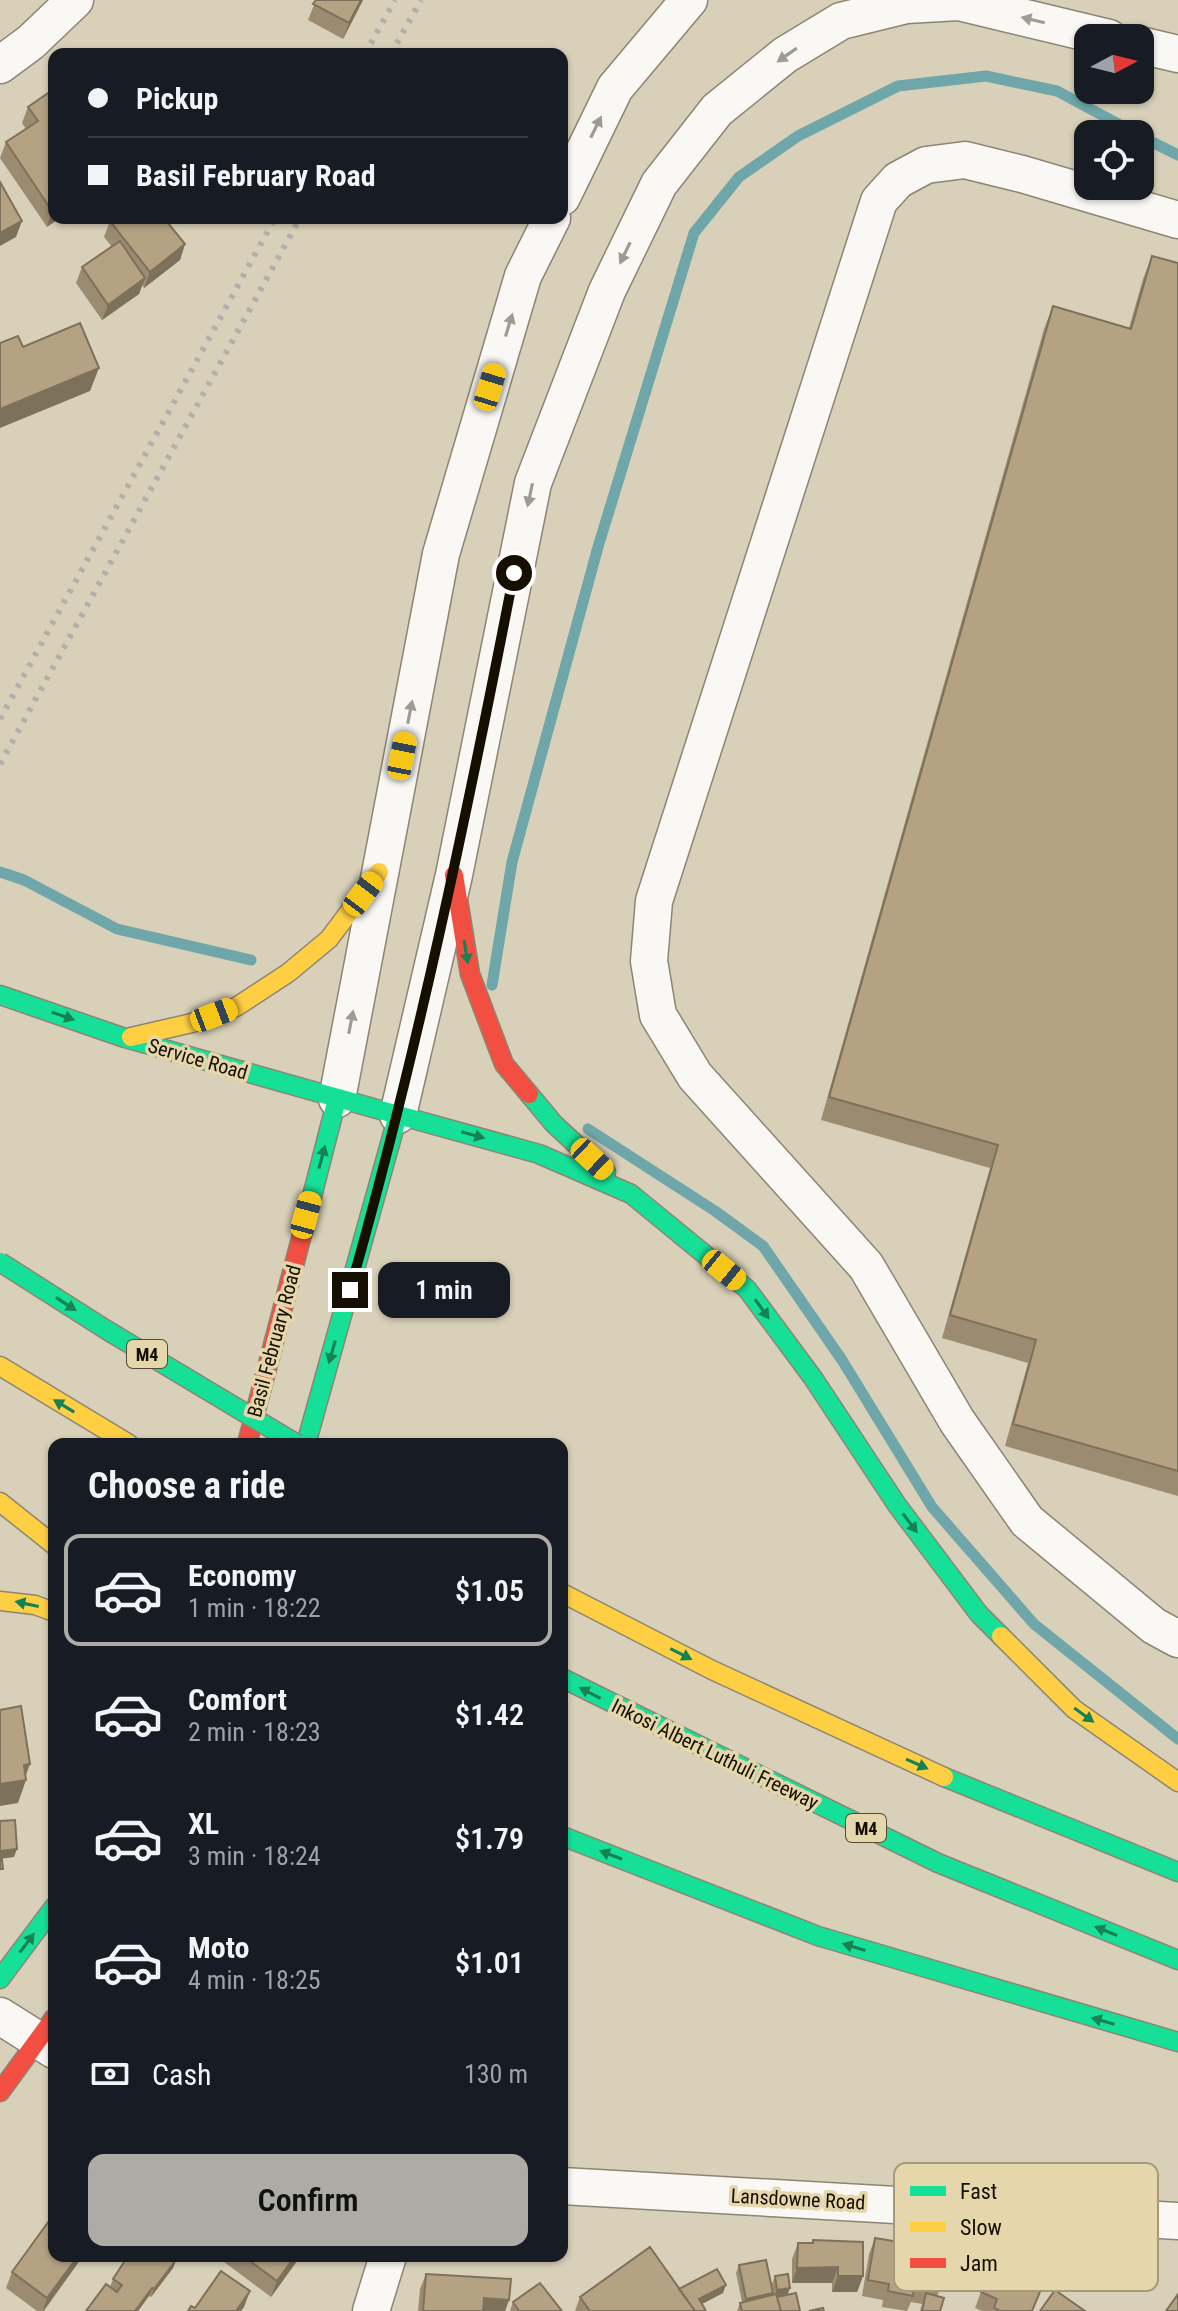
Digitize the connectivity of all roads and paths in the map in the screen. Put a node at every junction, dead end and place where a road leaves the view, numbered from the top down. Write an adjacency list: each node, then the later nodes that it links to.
1 (75, 0): 6 (street)
2 (689, 0): 7 (street, one-way to 2)
3 (1074, 30): 11 (street, one-way to 11)
4 (1154, 48): 5 (street)
5 (1178, 54)
6 (0, 65)
7 (568, 185)
8 (1178, 220): 28 (street)
9 (549, 224): 10 (street, one-way to 9)
10 (379, 872): 13 (main road); 14 (street, one-way to 10)
11 (454, 875): 15 (street); 16 (main road, one-way to 16)
12 (0, 995): 13 (main road, Service Road, one-way to 13)
13 (125, 1038): 14 (main road, Service Road)
14 (337, 1099): 15 (main road, Service Road); 20 (main road, Basil February Road, one-way to 14)
15 (398, 1115): 16 (main road, Service Road, one-way to 16); 22 (main road, one-way to 22)
16 (631, 1194): 30 (main road, one-way to 30)
17 (0, 1262): 21 (main road, M4, one-way to 21, bridge)
18 (0, 1366): 19 (main road, one-way to 18)
19 (119, 1438)
20 (249, 1438)
21 (287, 1438)
22 (308, 1438)
23 (1, 1507): 24 (main road)
24 (48, 1541)
25 (568, 1596): 32 (main road, one-way to 32)
26 (0, 1601): 27 (main road, one-way to 26)
27 (48, 1610)
28 (1178, 1639)
29 (568, 1681): 34 (main road, Inkosi Albert Luthuli Freeway / M4, one-way to 29)
30 (1178, 1782)
31 (568, 1838): 39 (main road, one-way to 31)
32 (1178, 1872)
33 (48, 1915): 35 (main road, one-way to 33)
34 (1178, 1960)
35 (0, 1979)
36 (0, 2016): 37 (street)
37 (48, 2037)
38 (48, 2038): 40 (main road)
39 (1178, 2042)
40 (0, 2092)
41 (568, 2186): 42 (street, Lansdowne Road)
42 (894, 2205)
43 (1158, 2220): 44 (street, Lansdowne Road)
44 (1178, 2221)
45 (386, 2262): 46 (street)
46 (371, 2311)

